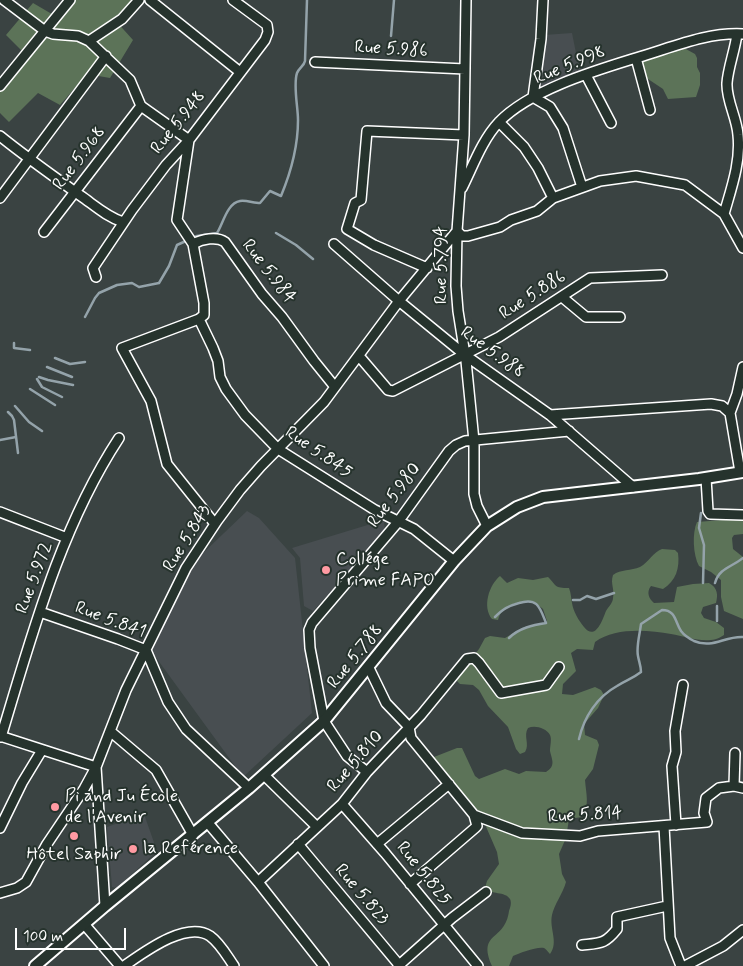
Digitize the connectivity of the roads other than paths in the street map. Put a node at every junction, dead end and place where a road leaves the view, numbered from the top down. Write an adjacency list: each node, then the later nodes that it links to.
1 (4, 0): 8 (street)
2 (70, 0): 8 (street)
3 (139, 0): 10 (street)
4 (150, 0): 15 (street)
5 (233, 0): 15 (street, Rue 5.948)
6 (466, 0): 14 (street, Rue 5.794)
7 (543, 0): 18 (street)
8 (45, 31): 10 (street); 17 (street)
9 (740, 34): 12 (street, Rue 5.998); 32 (street, Rue 5.998)
10 (89, 41): 11 (street)
11 (106, 56): 19 (street); 26 (street)
12 (636, 58): 16 (street, Rue 5.998); 20 (street)
13 (316, 62): 14 (street, Rue 5.986)
14 (465, 69): 23 (street, Rue 5.794)
15 (240, 72): 25 (street, Rue 5.948)
16 (586, 75): 18 (street, Rue 5.998); 22 (street)
17 (0, 86)
18 (533, 97): 21 (street, Rue 5.998); 27 (street)
19 (141, 106): 25 (street); 28 (street, Rue 5.968)
20 (650, 110)
21 (499, 122): 29 (street, Rue 5.998); 31 (street)
22 (610, 123)
23 (464, 135): 29 (street, Rue 5.794); 39 (street)
24 (0, 136): 26 (street)
25 (189, 140): 33 (street, Rue 5.948); 36 (street)
26 (30, 160): 28 (street); 30 (street)
27 (582, 187): 31 (street); 32 (street)
28 (75, 192): 33 (street); 35 (street, Rue 5.968)
29 (460, 192): 34 (street, Rue 5.794)
30 (0, 198)
31 (553, 198): 34 (street)
32 (724, 214): 38 (street)
33 (123, 222): 41 (street, Rue 5.948)
34 (457, 231): 39 (street, Rue 5.843); 46 (street, Rue 5.794)
35 (44, 232)
36 (193, 244): 45 (street); 49 (street, Rue 5.984)
37 (334, 244): 43 (street, Rue 5.988)
38 (743, 248)
39 (427, 268): 43 (street, Rue 5.843)
40 (662, 275): 42 (street, Rue 5.886)
41 (96, 277)
42 (562, 297): 44 (street); 46 (street, Rue 5.886)
43 (399, 301): 46 (street, Rue 5.988); 47 (street, Rue 5.843)
44 (620, 317)
45 (199, 319): 55 (street, Rue 5.845); 62 (street)
46 (465, 355): 47 (street, Rue 5.886); 51 (street, Rue 5.988); 54 (street, Rue 5.794)
47 (359, 356): 49 (street, Rue 5.843)
48 (743, 368): 50 (street)
49 (335, 387): 55 (street, Rue 5.843)
50 (730, 413): 51 (street); 56 (street)
51 (550, 415): 52 (street, Rue 5.988)
52 (569, 431): 54 (street, Rue 5.980); 58 (street, Rue 5.988)
53 (119, 438): 64 (street, Rue 5.972)
54 (474, 441): 61 (street, Rue 5.980); 63 (street, Rue 5.794)
55 (278, 449): 61 (street, Rue 5.845); 62 (street, Rue 5.843)
56 (742, 472): 57 (street, Rue 5.788)
57 (706, 478): 58 (street, Rue 5.788); 60 (street)
58 (633, 487): 63 (street, Rue 5.788)
59 (0, 512): 64 (street)
60 (743, 515)
61 (398, 522): 65 (street, Rue 5.845); 71 (street, Rue 5.980)
62 (215, 524): 67 (street, Rue 5.843)
63 (486, 526): 65 (street, Rue 5.788)
64 (67, 538): 66 (street, Rue 5.972)
65 (454, 561): 69 (street, Rue 5.788)
66 (40, 612): 67 (street, Rue 5.841); 74 (street, Rue 5.972)
67 (146, 650): 73 (street, Rue 5.843); 82 (street, Rue 5.841)
68 (559, 667): 72 (street, Rue 5.810)
69 (369, 668): 71 (street, Rue 5.788); 72 (street)
70 (683, 685): 86 (street)
71 (324, 721): 78 (street); 79 (street, Rue 5.788)
72 (409, 727): 78 (street, Rue 5.810); 80 (street)
73 (110, 731): 77 (street, Rue 5.843); 90 (street)
74 (1, 737): 75 (street)
75 (42, 750): 77 (street); 87 (street)
76 (735, 753): 81 (street)
77 (96, 767): 96 (street, Rue 5.843); 97 (street)
78 (367, 772): 83 (street, Rue 5.810)
79 (264, 775): 82 (street, Rue 5.788); 89 (street)
80 (449, 784): 84 (street); 92 (street)
81 (739, 787): 86 (street, Rue 5.814)
82 (249, 788): 85 (street, Rue 5.788)
83 (342, 804): 89 (street, Rue 5.810); 92 (street, Rue 5.825)
84 (474, 815): 88 (street, Rue 5.814); 94 (street)
85 (208, 823): 90 (street, Rue 5.788); 93 (street)
86 (676, 825): 88 (street, Rue 5.814)
87 (1, 826)
88 (664, 826): 98 (street)
89 (317, 827): 91 (street, Rue 5.810)
90 (193, 835): 97 (street, Rue 5.788)
91 (298, 844): 93 (street, Rue 5.810); 108 (street, Rue 5.823)
92 (377, 844): 94 (street, Rue 5.825)
93 (258, 882): 107 (street)
94 (410, 884): 100 (street, Rue 5.825)
95 (486, 892): 100 (street)
96 (0, 893)
97 (105, 906): 99 (street, Rue 5.788)
98 (667, 906): 102 (street); 110 (street)
99 (84, 924): 103 (street, Rue 5.788); 104 (street)
100 (443, 925): 108 (street); 109 (street, Rue 5.825)
101 (743, 930): 110 (street)
102 (582, 945)
103 (35, 966)
104 (120, 966)
105 (124, 966): 106 (street)
106 (234, 966)
107 (324, 966)
108 (399, 966)
109 (478, 966)
110 (683, 966)

